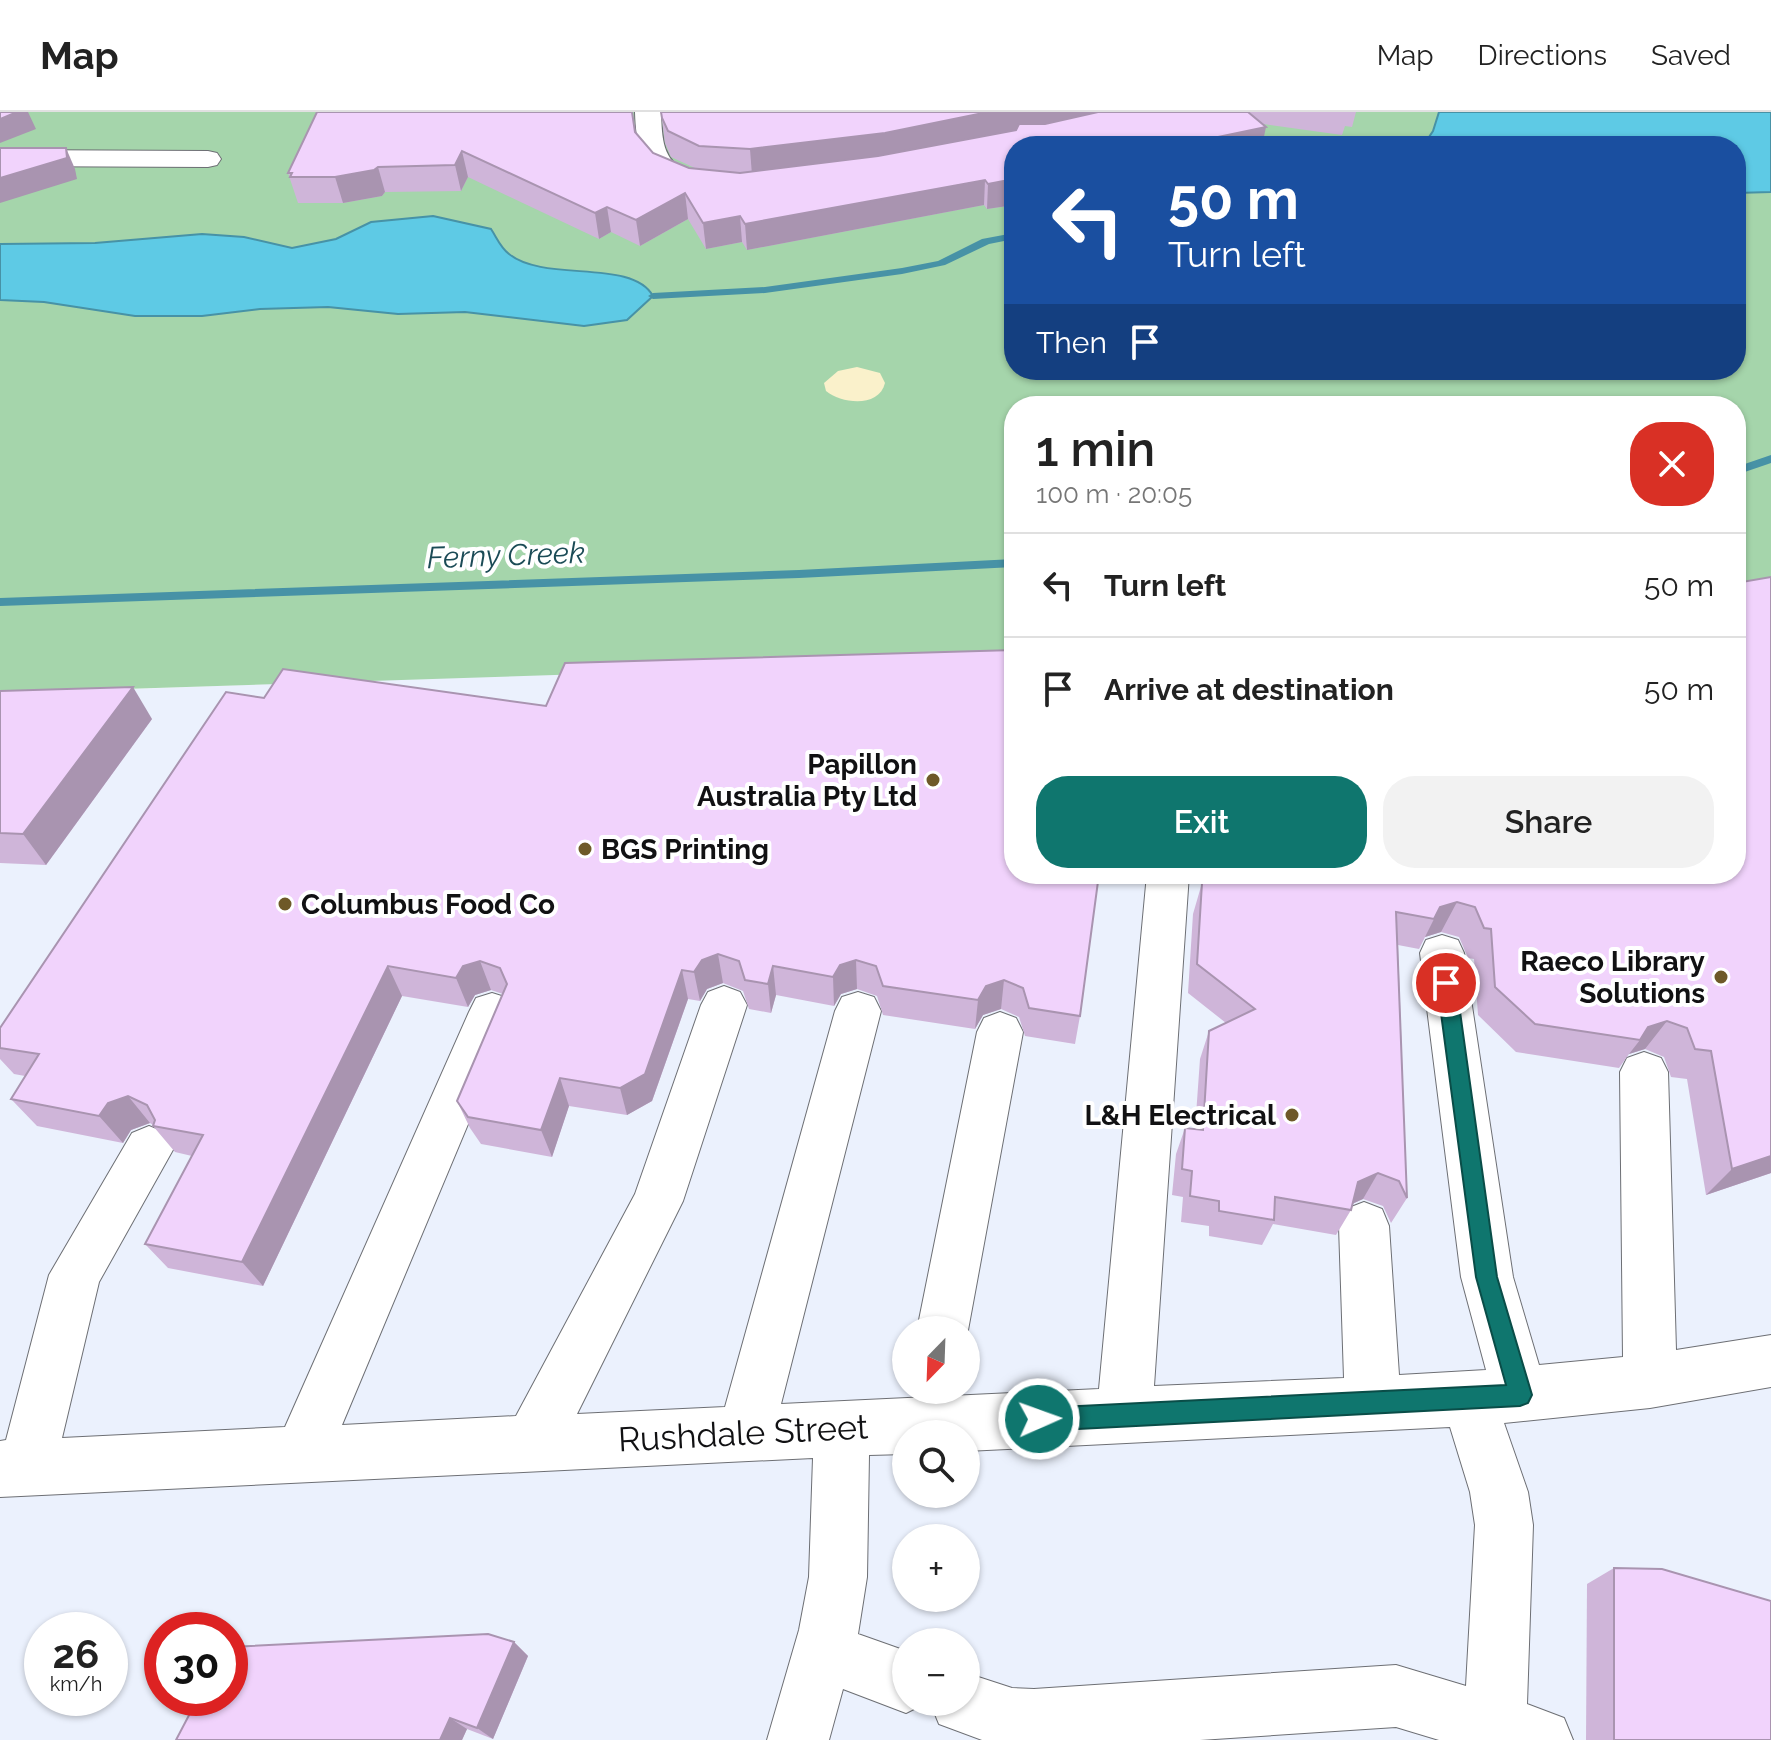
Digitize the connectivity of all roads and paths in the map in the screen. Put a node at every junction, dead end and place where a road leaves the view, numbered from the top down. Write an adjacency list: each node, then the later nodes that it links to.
1 (648, 112): 4 (street)
2 (0, 158): 3 (street)
3 (208, 159)
4 (719, 187)
5 (1167, 884): 20 (street)
6 (1442, 953): 17 (street)
7 (724, 1005): 23 (street)
8 (858, 1011): 22 (street)
9 (492, 1012): 24 (street)
10 (1000, 1032): 14 (street)
11 (1644, 1072): 16 (street)
12 (149, 1148): 25 (street)
13 (1364, 1226): 18 (street)
14 (947, 1316)
15 (1771, 1361): 16 (street, Rushdale Street)
16 (1650, 1381): 17 (street, Rushdale Street)
17 (1495, 1397): 18 (street, Rushdale Street); 30 (street)
18 (1373, 1404): 20 (street, Rushdale Street)
19 (929, 1407): 20 (street, Rushdale Street); 21 (street, Rushdale Street)
20 (1124, 1416)
21 (842, 1429): 22 (street, Rushdale Street); 26 (street)
22 (746, 1432): 23 (street, Rushdale Street)
23 (532, 1443): 24 (street, Rushdale Street)
24 (302, 1454): 25 (street, Rushdale Street)
25 (13, 1468)
26 (823, 1651): 27 (street); 31 (street)
27 (892, 1677)
28 (980, 1708): 29 (street)
29 (1068, 1729): 30 (street)
30 (1510, 1735)
31 (798, 1740)

